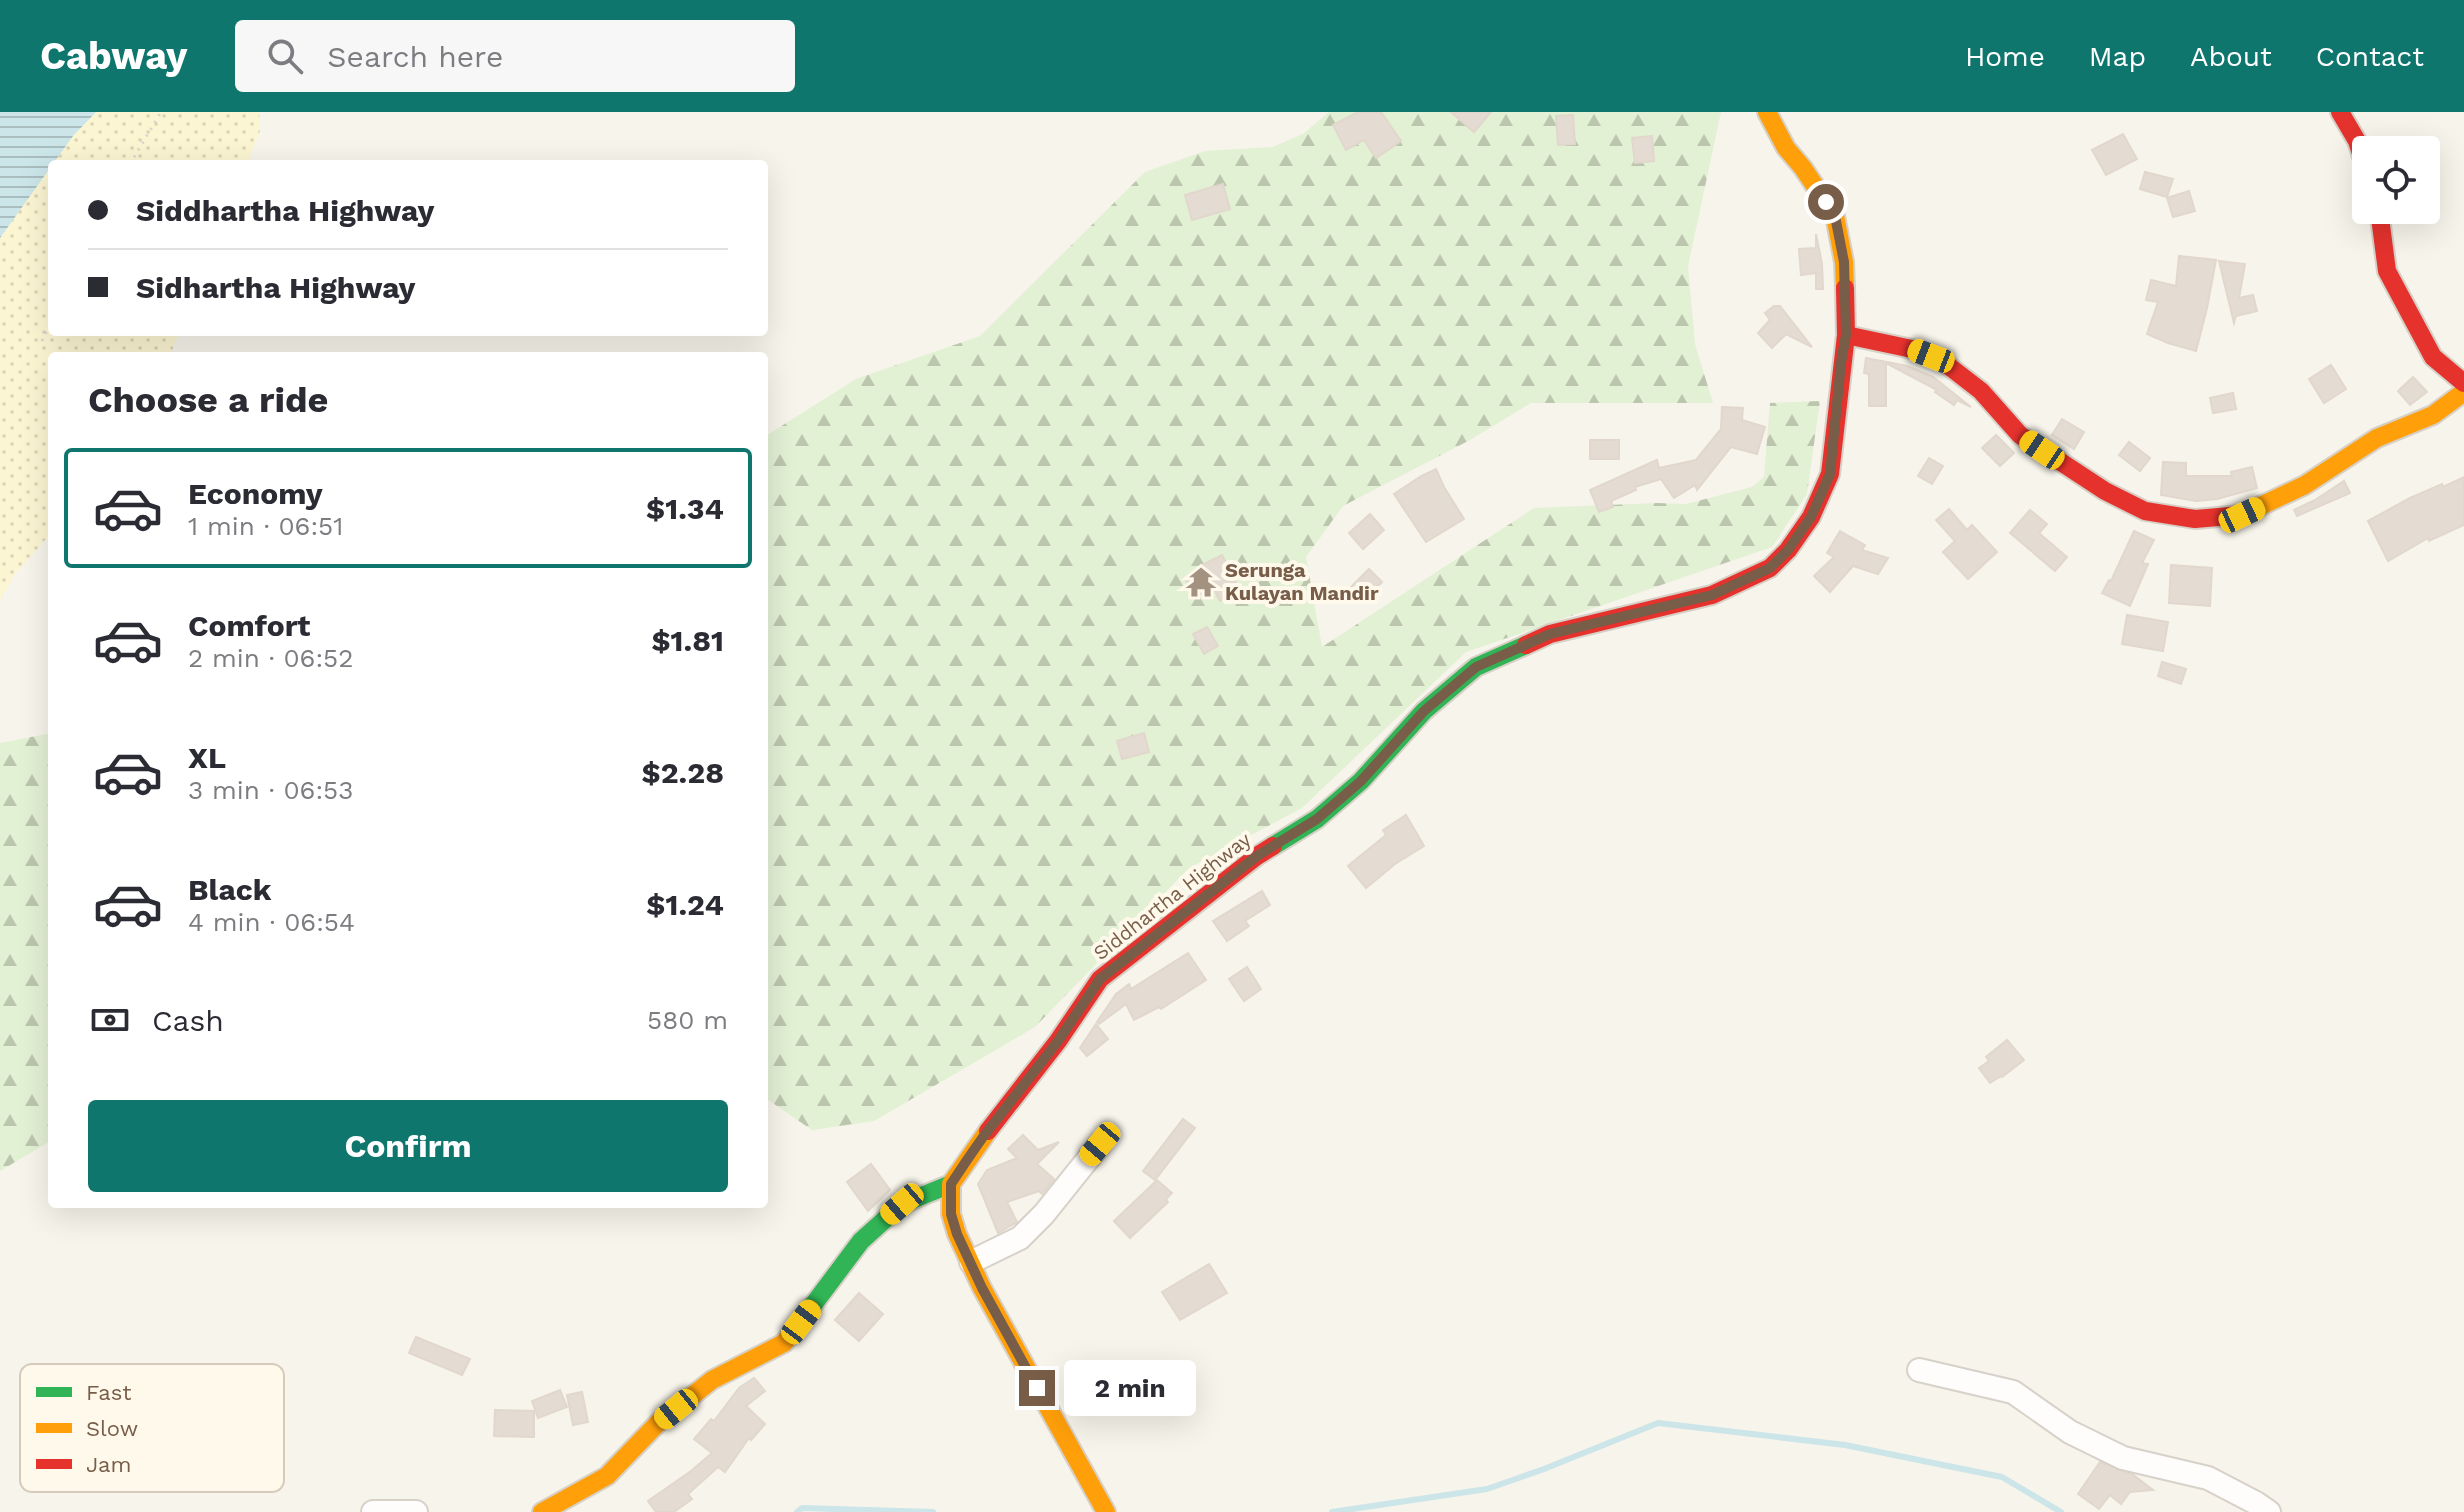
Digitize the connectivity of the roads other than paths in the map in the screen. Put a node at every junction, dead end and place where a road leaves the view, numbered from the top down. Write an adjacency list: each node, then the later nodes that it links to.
1 (1767, 112): 5 (main road, Siddhartha Highway)
2 (2340, 112): 3 (main road)
3 (2354, 136)
4 (2381, 224): 6 (main road)
5 (1846, 335): 7 (main road); 9 (main road, Siddhartha Highway)
6 (2464, 383)
7 (2464, 392)
8 (1100, 1144): 10 (street)
9 (951, 1184): 10 (main road); 14 (main road)
10 (971, 1262): 15 (main road)
11 (1919, 1370): 16 (street)
12 (373, 1512): 13 (street)
13 (416, 1512)
14 (542, 1512)
15 (1106, 1512)
16 (2269, 1512)

